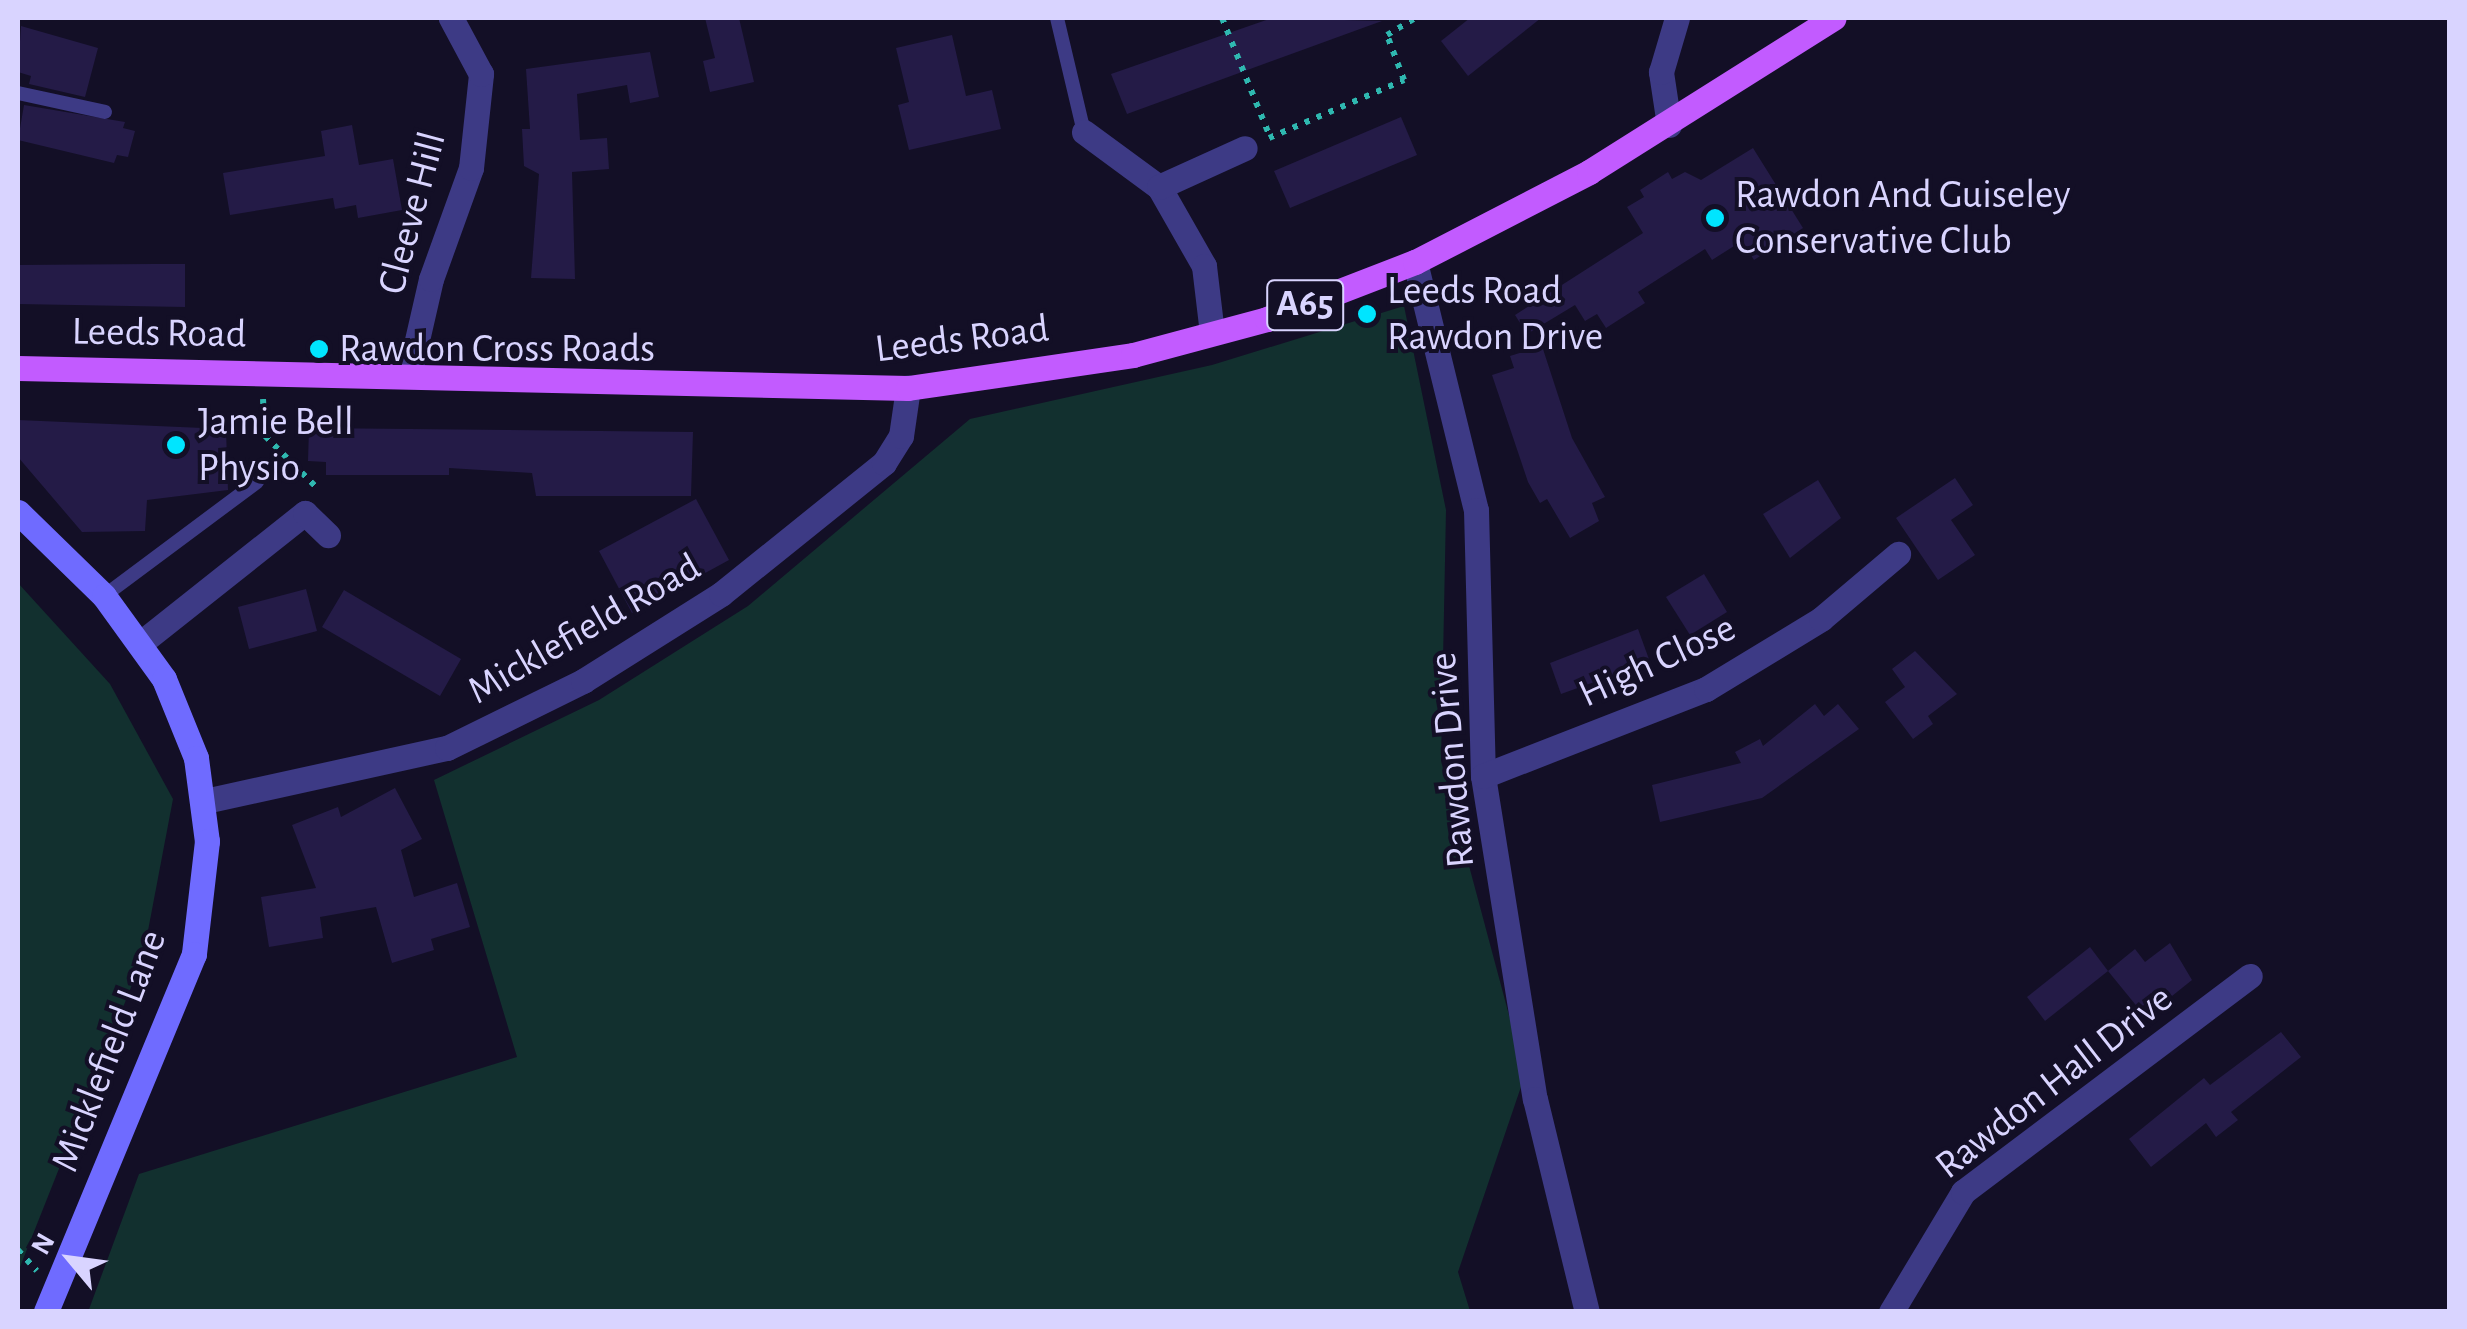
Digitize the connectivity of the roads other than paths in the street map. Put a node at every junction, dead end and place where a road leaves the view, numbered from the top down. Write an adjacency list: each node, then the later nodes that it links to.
1 (451, 18): 14 (street, Cleeve Hill)
2 (1057, 18): 8 (lane)
3 (1677, 18): 7 (street)
4 (1834, 18): 7 (main road, Leeds Road / A65)
5 (18, 93): 6 (lane)
6 (105, 112)
7 (1669, 125): 11 (main road, Leeds Road / A65)
8 (1084, 132): 10 (street)
9 (1244, 148): 10 (street)
10 (1159, 186): 12 (street)
11 (1415, 262): 12 (main road, Leeds Road / A65); 22 (street, Rawdon Drive)
12 (1212, 333): 15 (main road, Leeds Road / A65)
13 (18, 368): 14 (main road, Leeds Road / A65)
14 (410, 376): 15 (main road, Leeds Road / A65)
15 (908, 388): 23 (street, Micklefield Road)
16 (257, 482): 20 (lane)
17 (18, 512): 20 (main road, Micklefield Lane)
18 (328, 535): 21 (street)
19 (1898, 554): 22 (street, High Close)
20 (104, 596): 21 (main road, Micklefield Lane)
21 (142, 642): 23 (main road, Micklefield Lane)
22 (1482, 776): 26 (street, Rawdon Drive)
23 (205, 801): 25 (main road, Micklefield Lane)
24 (2250, 976): 27 (street, Rawdon Hall Drive)
25 (46, 1312)
26 (1587, 1312)
27 (1890, 1312)

